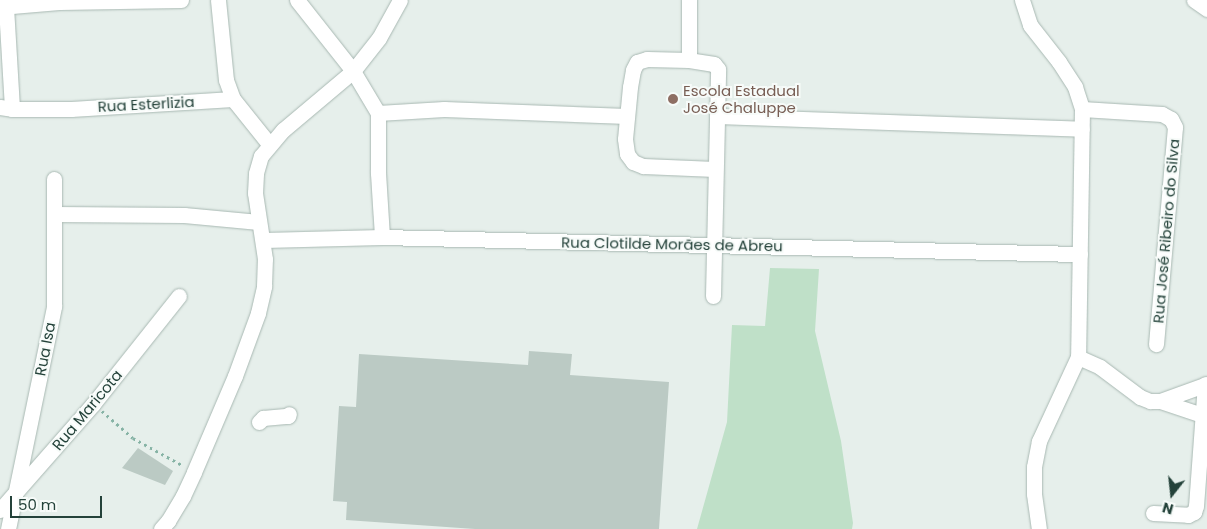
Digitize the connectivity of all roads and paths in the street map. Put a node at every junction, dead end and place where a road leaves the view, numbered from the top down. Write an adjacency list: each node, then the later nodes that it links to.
1 (181, 0): 8 (street)
2 (218, 0): 13 (street)
3 (297, 0): 12 (street)
4 (400, 0): 12 (street)
5 (689, 0): 11 (street)
6 (1022, 0): 15 (street)
7 (1194, 0): 10 (street)
8 (58, 1): 9 (street)
9 (3, 7): 14 (street)
10 (1207, 9)
11 (689, 60): 17 (street); 18 (street)
12 (353, 71): 16 (street); 20 (street)
13 (233, 99): 14 (street, Rua Esterlizia); 20 (street)
14 (6, 108)
15 (1082, 108): 19 (street); 31 (street, Rua José Ribeiro do Silva)
16 (378, 112): 17 (street); 25 (street)
17 (627, 116): 21 (street)
18 (717, 116): 19 (street); 21 (street)
19 (1082, 128): 28 (street)
20 (269, 144): 24 (street)
21 (715, 169): 27 (street)
22 (54, 179): 23 (street, Rua Isa)
23 (54, 214): 24 (street); 40 (street, Rua Isa)
24 (259, 222): 26 (street)
25 (382, 237): 26 (street, Rua Clotilde Morães de Abreu); 27 (street, Rua Clotilde Morães de Abreu)
26 (264, 240): 39 (street)
27 (713, 245): 28 (street, Rua Clotilde Morães de Abreu); 30 (street)
28 (1080, 254): 32 (street)
29 (179, 296): 35 (street, Rua Maricota)
30 (713, 296)
31 (1156, 344)
32 (1078, 357): 34 (street); 45 (street)
33 (1206, 384): 34 (street); 37 (street)
34 (1160, 401): 37 (street)
35 (93, 404): 39 (path); 40 (street, Rua Maricota)
36 (288, 414): 38 (street)
37 (1202, 414): 42 (street)
38 (259, 422)
39 (194, 472): 44 (street)
40 (16, 493): 41 (street); 43 (street, Rua Maricota)
41 (0, 510)
42 (1153, 513)
43 (8, 529)
44 (160, 529)
45 (1039, 529)

